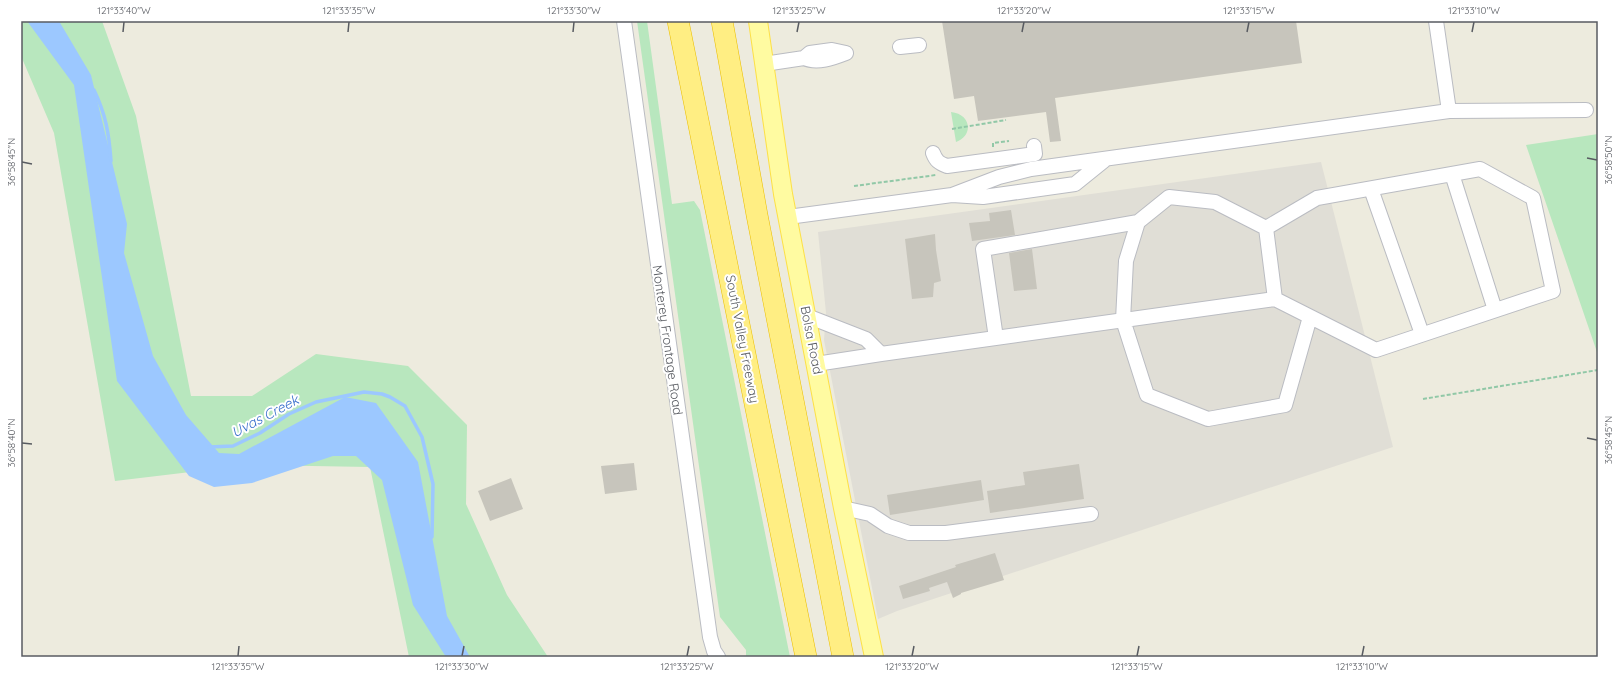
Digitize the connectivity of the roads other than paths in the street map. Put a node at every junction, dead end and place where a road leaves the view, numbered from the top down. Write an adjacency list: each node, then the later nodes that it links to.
1 (624, 21): 32 (street, Monterey Frontage Road)
2 (678, 21): 33 (highway, South Valley Freeway)
3 (722, 21): 34 (highway)
4 (758, 21): 9 (main road, Bolsa Road)
5 (1436, 21): 11 (street)
6 (919, 45): 7 (street)
7 (900, 47)
8 (804, 58): 9 (street)
9 (764, 64): 18 (main road, Bolsa Road)
10 (1586, 110): 11 (street)
11 (1449, 111): 14 (street)
12 (1034, 146): 13 (street)
13 (933, 153)
14 (1106, 158): 17 (street); 17 (street)
15 (1452, 174): 16 (street); 22 (street); 22 (street)
16 (1371, 189): 20 (street); 26 (street)
17 (952, 195): 18 (street)
18 (788, 217): 23 (main road, Bolsa Road)
19 (1138, 222): 20 (street); 25 (street); 27 (street)
20 (1266, 228): 21 (street)
21 (1275, 299): 24 (street); 25 (street)
22 (1495, 310): 26 (street)
23 (807, 316): 28 (street); 29 (main road, Bolsa Road)
24 (1310, 317): 25 (street); 26 (street)
25 (1123, 320): 27 (street)
26 (1422, 334)
27 (996, 338): 28 (street)
28 (882, 354): 29 (street)
29 (816, 364): 30 (main road, Bolsa Road)
30 (844, 508): 31 (street); 35 (main road, Bolsa Road)
31 (1092, 514)
32 (718, 657)
33 (806, 657)
34 (843, 657)
35 (874, 657)

